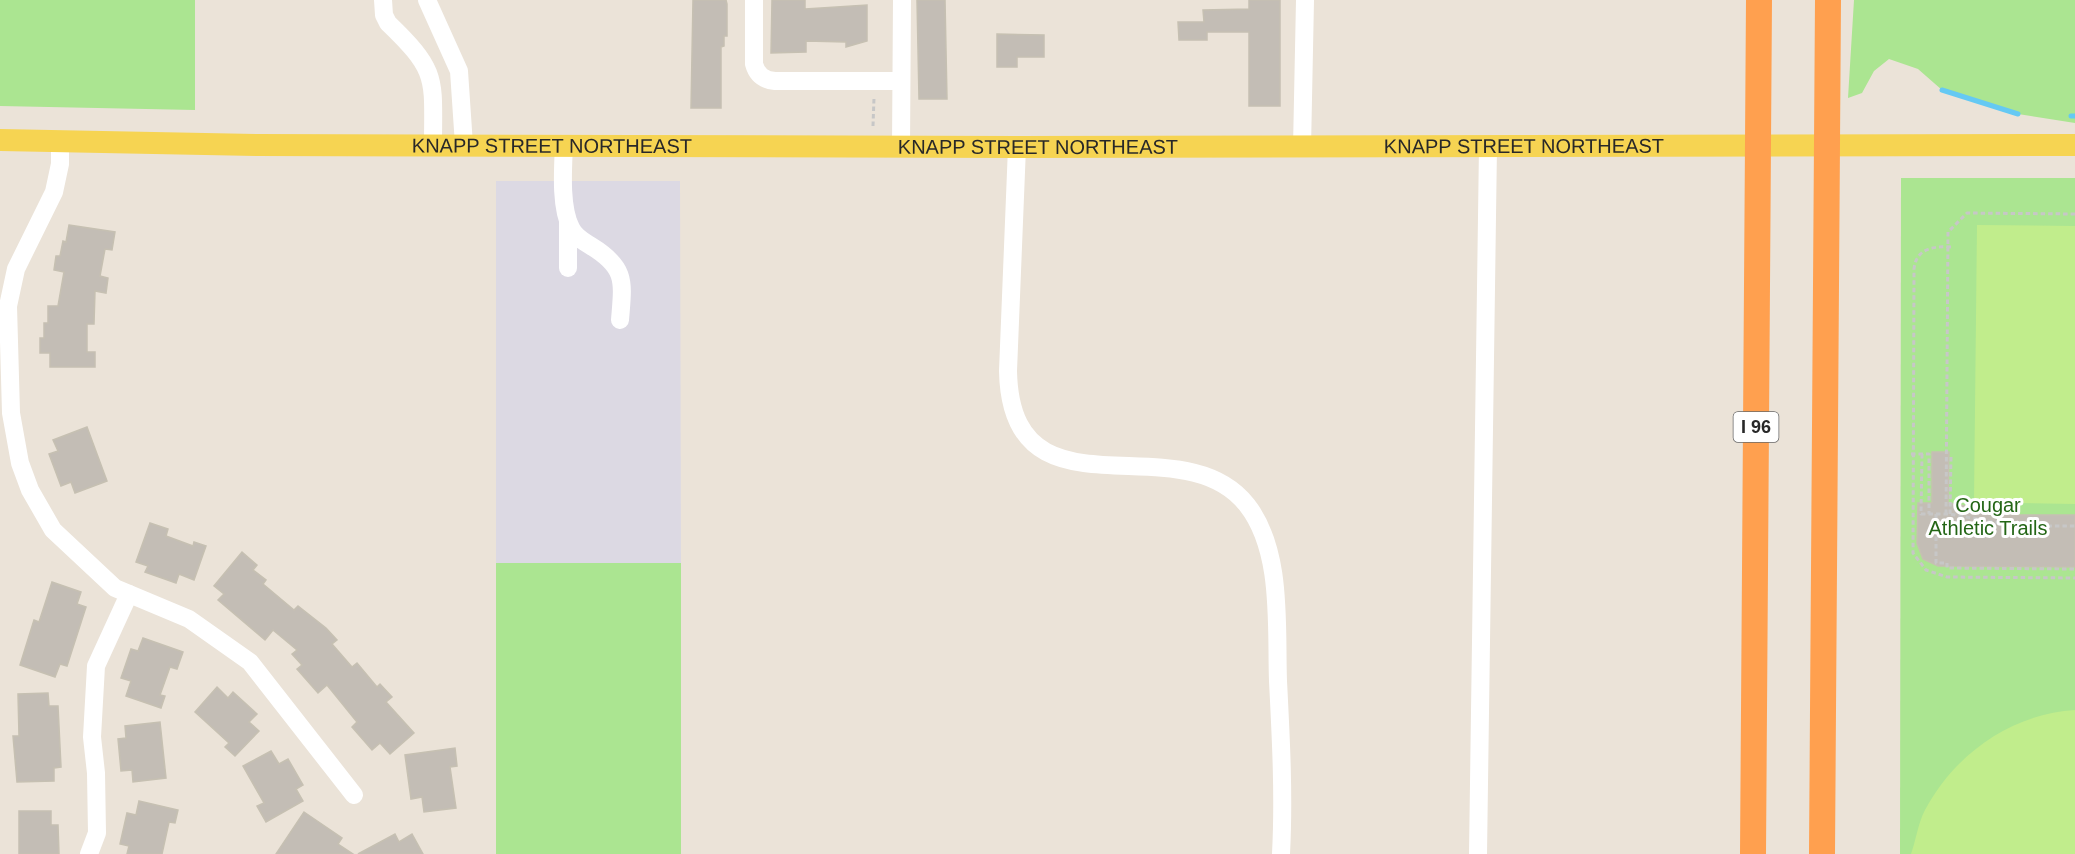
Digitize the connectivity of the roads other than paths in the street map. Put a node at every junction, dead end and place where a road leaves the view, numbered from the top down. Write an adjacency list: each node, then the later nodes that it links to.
1 (383, 0): 14 (street)
2 (428, 0): 11 (street)
3 (754, 0): 8 (street)
4 (902, 0): 8 (street)
5 (1305, 0): 18 (street)
6 (1759, 0): 27 (highway, I 96)
7 (1828, 0): 28 (highway)
8 (901, 81): 16 (street)
9 (0, 140): 10 (main road, KNAPP STREET NORTHEAST)
10 (60, 141): 14 (main road, KNAPP STREET NORTHEAST); 22 (street)
11 (464, 145): 12 (main road, KNAPP STREET NORTHEAST); 14 (main road, KNAPP STREET NORTHEAST)
12 (564, 145): 16 (main road, KNAPP STREET NORTHEAST); 19 (street)
13 (2075, 145): 15 (main road, KNAPP STREET NORTHEAST)
14 (433, 146)
15 (1488, 146): 18 (main road, KNAPP STREET NORTHEAST); 26 (street)
16 (900, 147): 17 (main road, KNAPP STREET NORTHEAST)
17 (1017, 147): 18 (main road, KNAPP STREET NORTHEAST); 25 (street)
18 (1302, 148)
19 (568, 219): 20 (street); 21 (street)
20 (568, 268)
21 (620, 320)
22 (129, 594): 23 (street); 24 (street)
23 (354, 795)
24 (89, 854)
25 (1281, 854)
26 (1478, 854)
27 (1753, 854)
28 (1822, 854)

